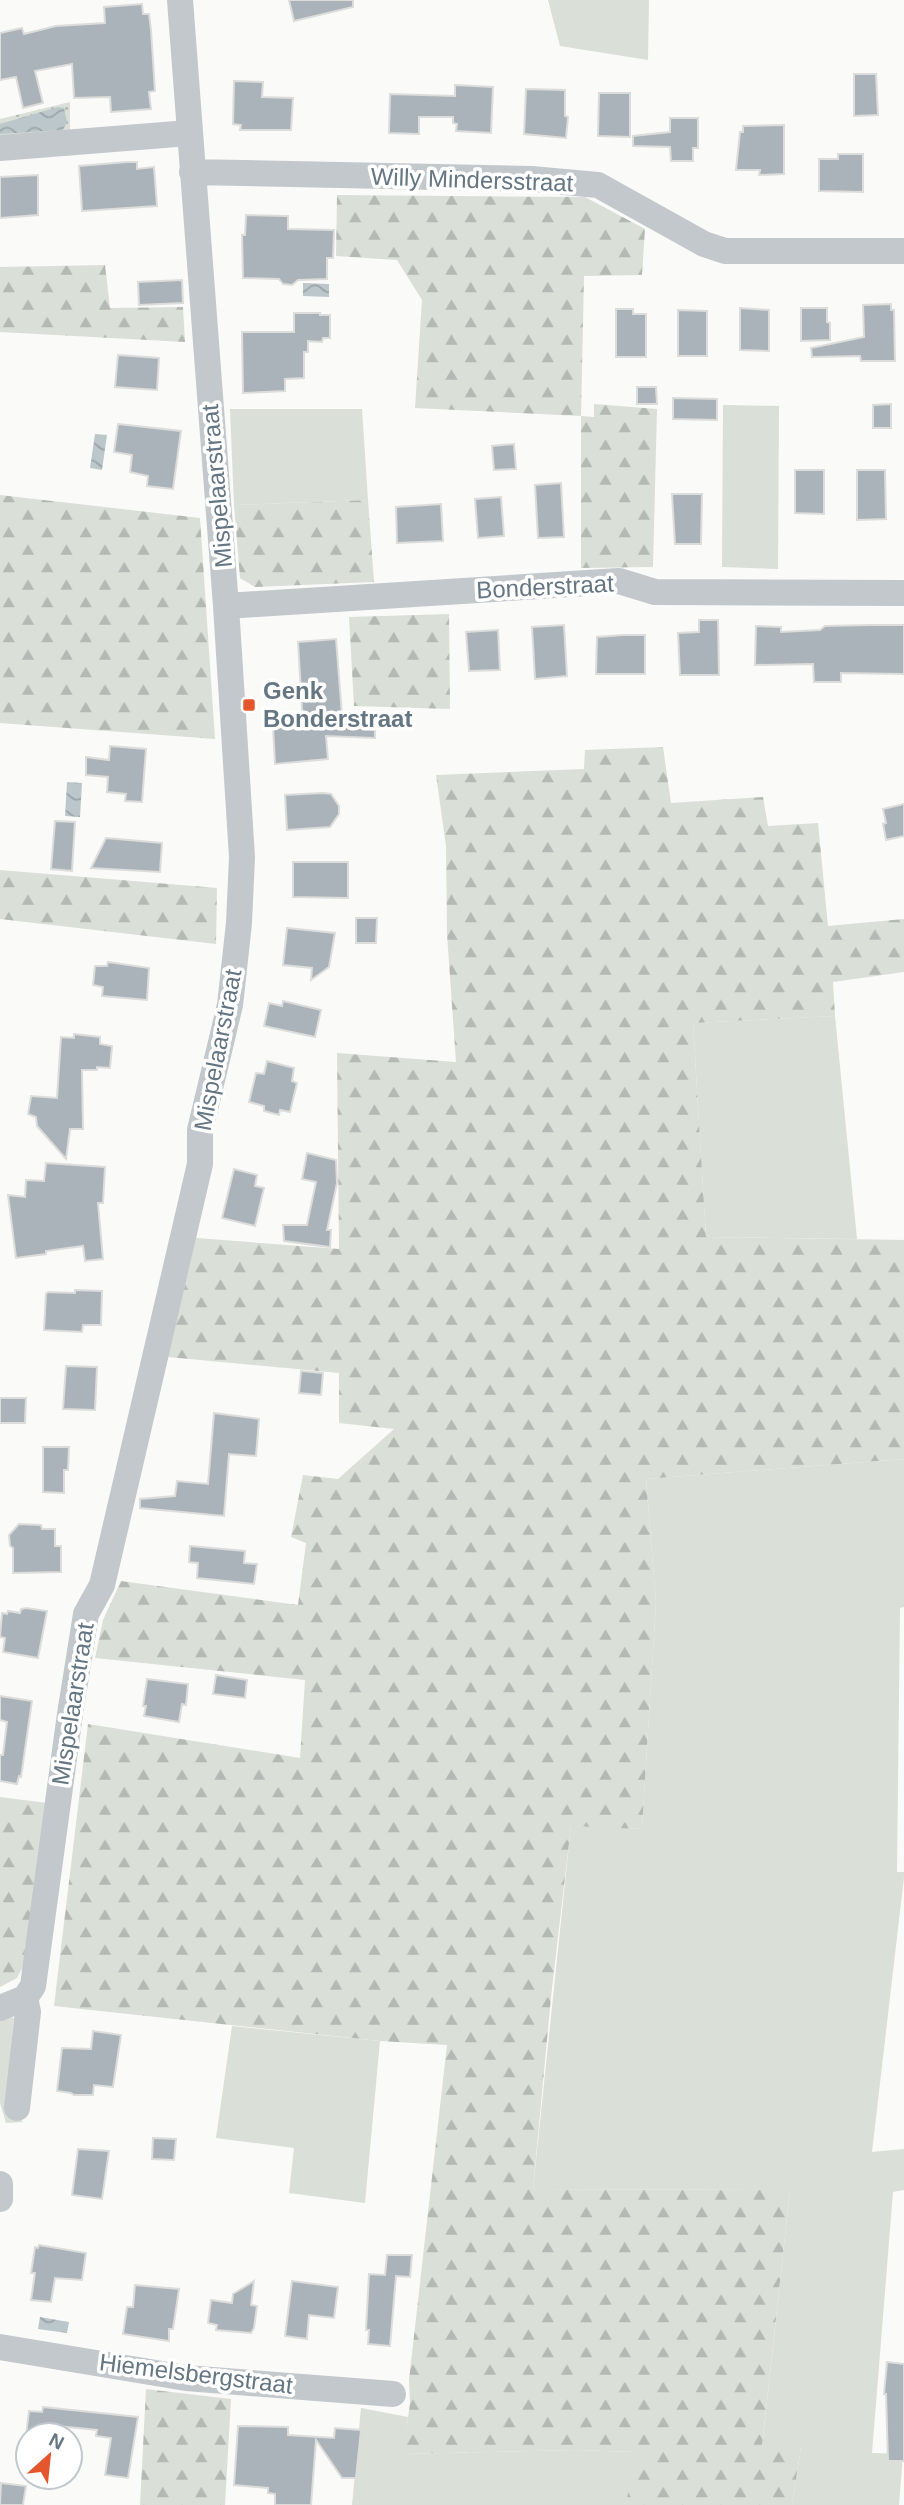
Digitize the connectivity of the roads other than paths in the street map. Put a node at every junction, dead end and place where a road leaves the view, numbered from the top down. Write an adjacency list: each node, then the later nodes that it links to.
1 (180, 0): 2 (street, Mispelaarstraat)
2 (189, 133): 3 (street); 4 (street, Mispelaarstraat)
3 (0, 148)
4 (192, 172): 5 (street, Willy Mindersstraat); 7 (street, Mispelaarstraat)
5 (904, 251)
6 (904, 593): 7 (street, Bonderstraat)
7 (226, 606): 8 (street, Mispelaarstraat)
8 (25, 1998): 9 (street); 10 (street, Mispelaarstraat)
9 (0, 2008)
10 (17, 2108)
11 (0, 2184): 12 (street)
12 (0, 2199)
13 (0, 2347): 14 (street, Hiemelsbergstraat)
14 (393, 2394)

